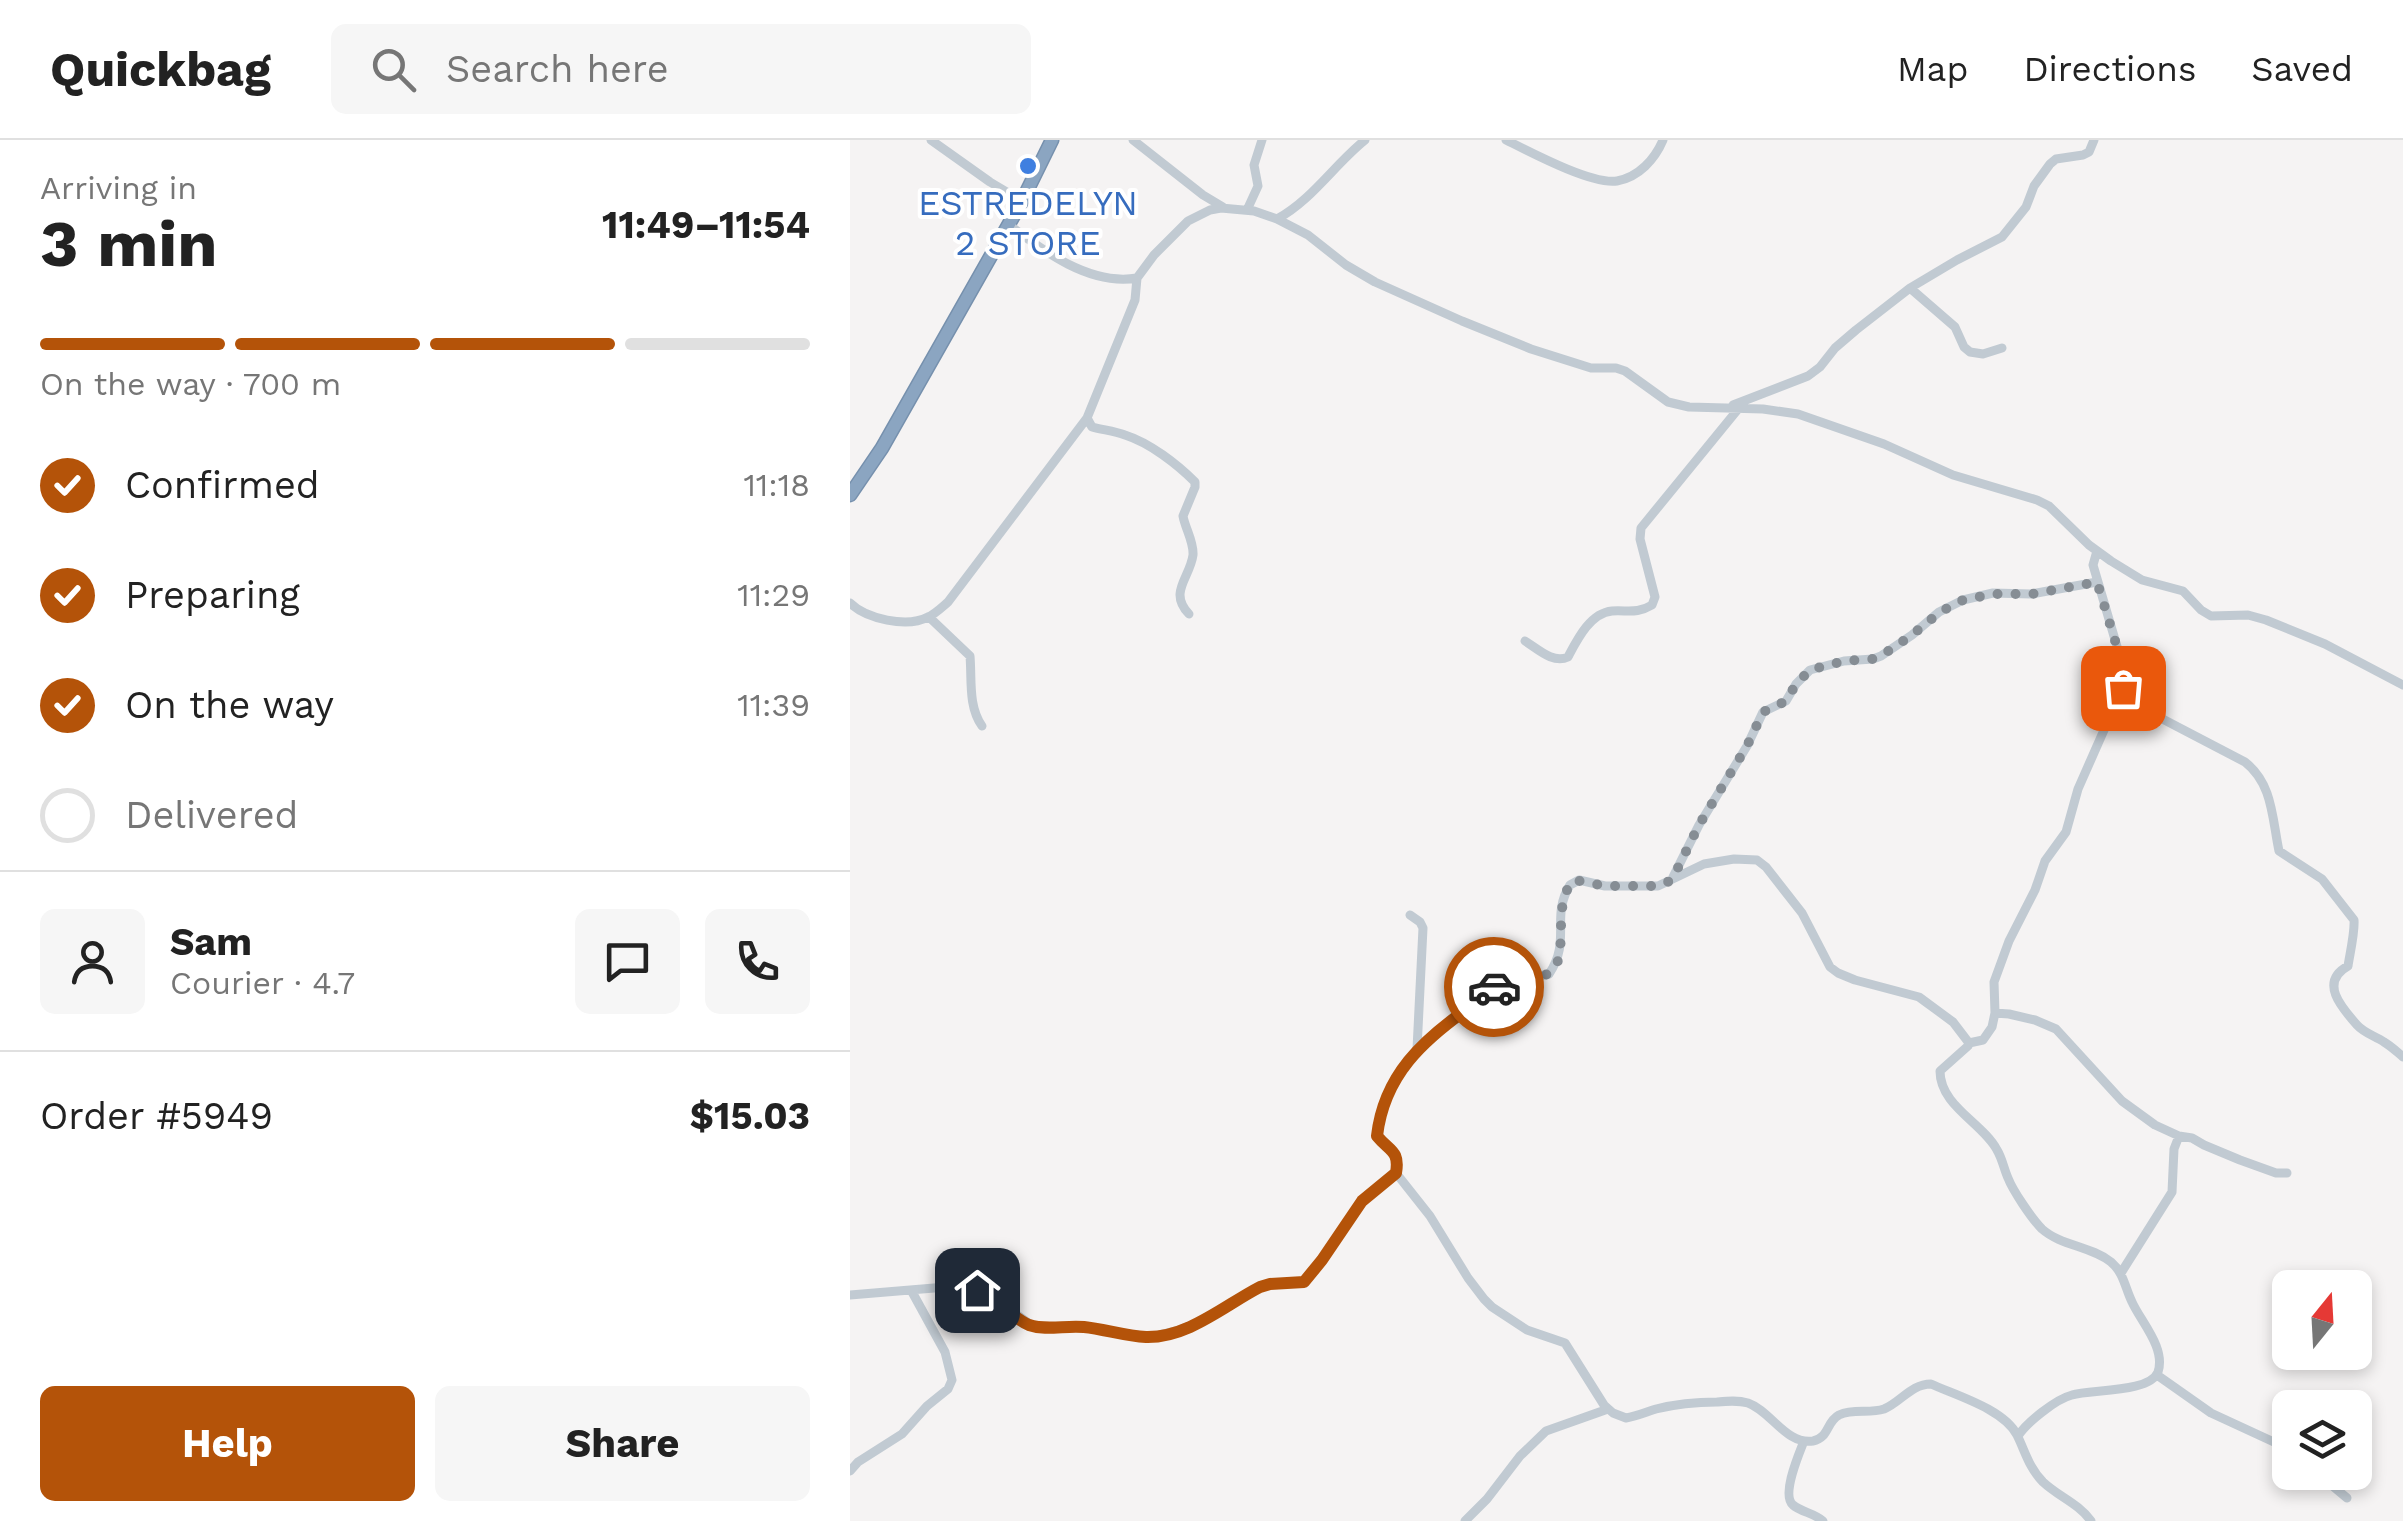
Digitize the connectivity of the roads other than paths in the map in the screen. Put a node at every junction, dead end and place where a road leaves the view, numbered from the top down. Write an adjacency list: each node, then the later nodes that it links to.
1 (931, 140): 9 (street)
2 (1052, 140): 9 (highway)
3 (1133, 140): 10 (street)
4 (1262, 140): 11 (street)
5 (1365, 140): 12 (street)
6 (1506, 140): 7 (street)
7 (1663, 140)
8 (2094, 140): 15 (street)
9 (1022, 201): 13 (highway)
10 (1225, 208): 11 (street); 14 (street)
11 (1247, 210): 12 (street)
12 (1277, 219): 17 (street)
13 (1008, 224): 14 (street); 20 (highway)
14 (1137, 278): 19 (street)
15 (1910, 288): 16 (street); 17 (street)
16 (2002, 348)
17 (1726, 408): 18 (street)
18 (1739, 408): 21 (street); 26 (street)
19 (1087, 418): 24 (street); 25 (street)
20 (850, 495)
21 (2096, 551): 22 (street); 27 (street)
22 (2097, 582): 28 (street); 30 (street)
23 (850, 603): 25 (street)
24 (1189, 614)
25 (929, 617): 29 (street)
26 (1525, 642)
27 (2403, 685)
28 (2123, 688): 32 (street); 35 (street)
29 (982, 726)
30 (1672, 880): 33 (street); 34 (street)
31 (1410, 915): 34 (street)
32 (1995, 1014): 33 (street); 36 (street)
33 (1969, 1043): 39 (street)
34 (1417, 1049): 37 (street)
35 (2403, 1057)
36 (2178, 1136): 38 (street); 39 (street)
37 (1396, 1173): 40 (street); 43 (street)
38 (2287, 1173)
39 (2121, 1273): 42 (street)
40 (911, 1290): 41 (street); 47 (street)
41 (850, 1295)
42 (2157, 1375): 44 (street); 46 (street)
43 (1608, 1409): 45 (street); 50 (street)
44 (2018, 1436): 45 (street); 52 (street)
45 (1804, 1441): 51 (street)
46 (2272, 1441)
47 (850, 1470)
48 (2337, 1490): 49 (street)
49 (2347, 1498)
50 (1465, 1521)
51 (1823, 1521)
52 (2091, 1521)

